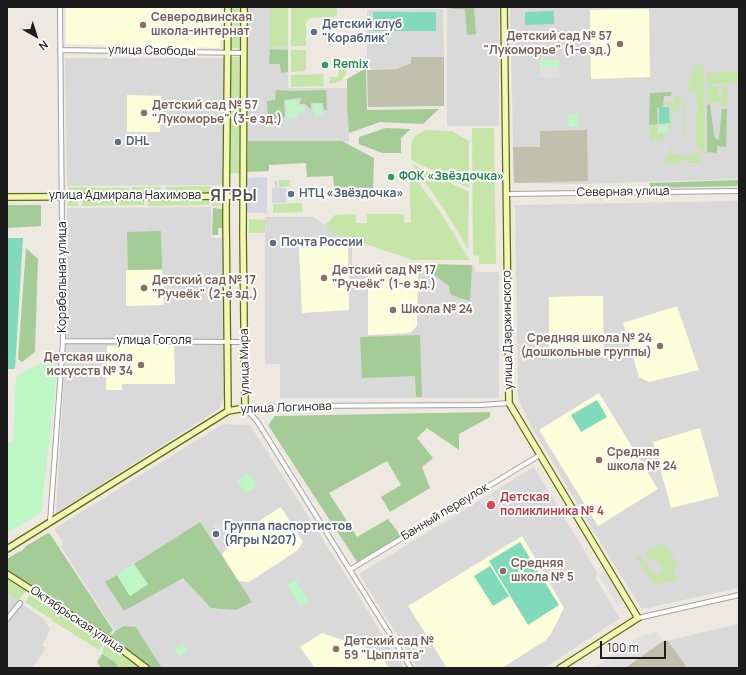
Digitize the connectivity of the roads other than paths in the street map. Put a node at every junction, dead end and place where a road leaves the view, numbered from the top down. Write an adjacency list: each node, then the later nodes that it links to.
1 (60, 7): 5 (street, Корабельная улица)
2 (228, 7): 6 (main road, улица Мира)
3 (244, 7): 7 (main road, улица Мира)
4 (504, 7): 9 (main road, улица Дзержинского)
5 (60, 50): 6 (street, улица Свободы); 10 (street, Корабельная улица)
6 (228, 53): 7 (street, улица Свободы); 11 (main road, улица Мира)
7 (244, 53): 12 (main road, улица Мира)
8 (739, 191): 9 (street, Северная улица)
9 (507, 194): 17 (main road, улица Дзержинского)
10 (62, 196): 11 (main road, улица Адмирала Нахимова); 13 (main road, улица Адмирала Нахимова); 14 (street, Корабельная улица)
11 (227, 196): 12 (main road, улица Адмирала Нахимова); 15 (main road, улица Мира)
12 (244, 196): 16 (main road, улица Мира)
13 (7, 197)
14 (63, 341): 15 (street, улица Гоголя); 21 (street, Корабельная улица)
15 (227, 341): 16 (street, улица Гоголя); 19 (main road, улица Мира)
16 (245, 342): 18 (main road, улица Мира)
17 (509, 403): 18 (street, улица Логинова); 20 (main road, улица Дзержинского)
18 (245, 408): 19 (main road, улица Логинова); 23 (street, улица Мира)
19 (228, 410): 21 (main road, улица Логинова)
20 (540, 455): 23 (street, Банный переулок); 27 (main road, улица Дзержинского)
21 (50, 522): 22 (main road, улица Логинова)
22 (7, 550)
23 (351, 569): 30 (street, улица Мира)
24 (7, 574): 29 (main road, Октябрьская улица)
25 (739, 595): 27 (street)
26 (20, 603): 28 (street)
27 (638, 618): 31 (main road)
28 (7, 620)
29 (146, 668)
30 (411, 668)
31 (560, 668)

